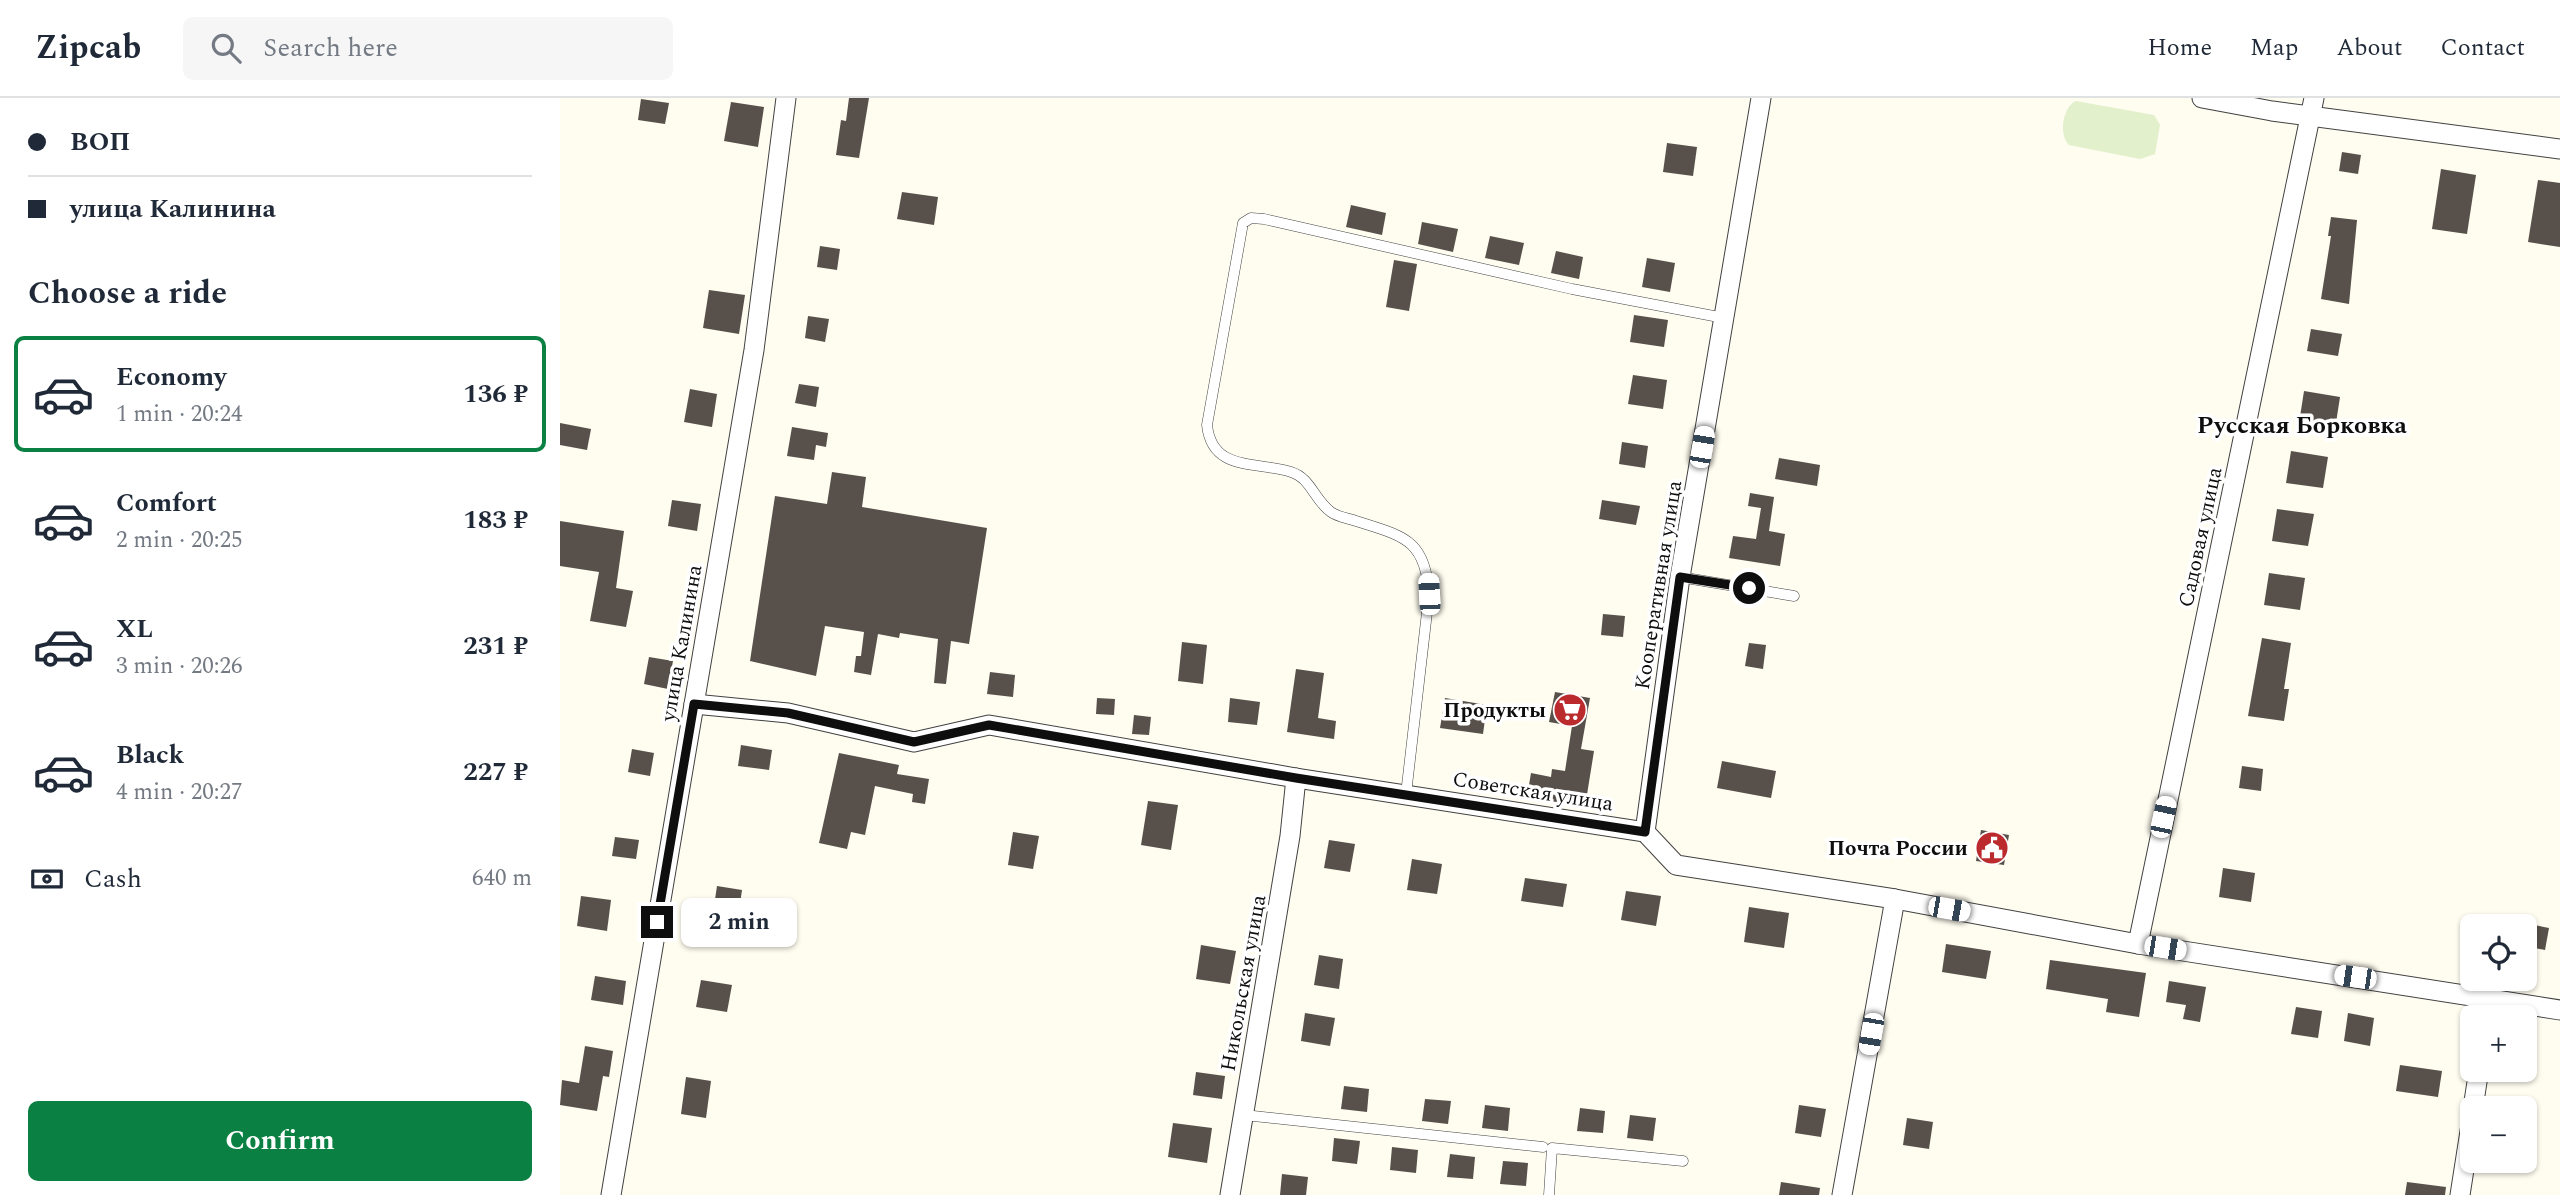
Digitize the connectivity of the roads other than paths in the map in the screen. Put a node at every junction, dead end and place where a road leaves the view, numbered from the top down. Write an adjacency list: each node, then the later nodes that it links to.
1 (786, 98): 9 (street, улица Калинина)
2 (1761, 98): 6 (street, Кооперативная улица)
3 (2202, 98): 4 (street)
4 (2313, 107): 5 (street); 14 (street, Садовая улица)
5 (2560, 149)
6 (1724, 318): 7 (street, Кооперативная улица); 11 (lane)
7 (1680, 577): 8 (lane); 12 (street, Кооперативная улица)
8 (1794, 596)
9 (694, 704): 10 (street, Советская улица); 22 (street, улица Калинина)
10 (1296, 778): 11 (street, Советская улица); 18 (street, Никольская улица)
11 (1406, 793): 12 (street, Советская улица)
12 (1645, 832): 13 (street)
13 (1895, 899): 14 (street); 25 (street)
14 (2138, 944): 15 (street)
15 (2478, 1005)
16 (2537, 1009): 17 (street)
17 (2560, 1010)
18 (1244, 1115): 19 (lane); 23 (street, Никольская улица)
19 (1543, 1147)
20 (1683, 1161): 24 (lane)
21 (2463, 1173): 26 (street)
22 (611, 1195)
23 (1230, 1195)
24 (1549, 1195)
25 (1842, 1195)
26 (2460, 1195)

